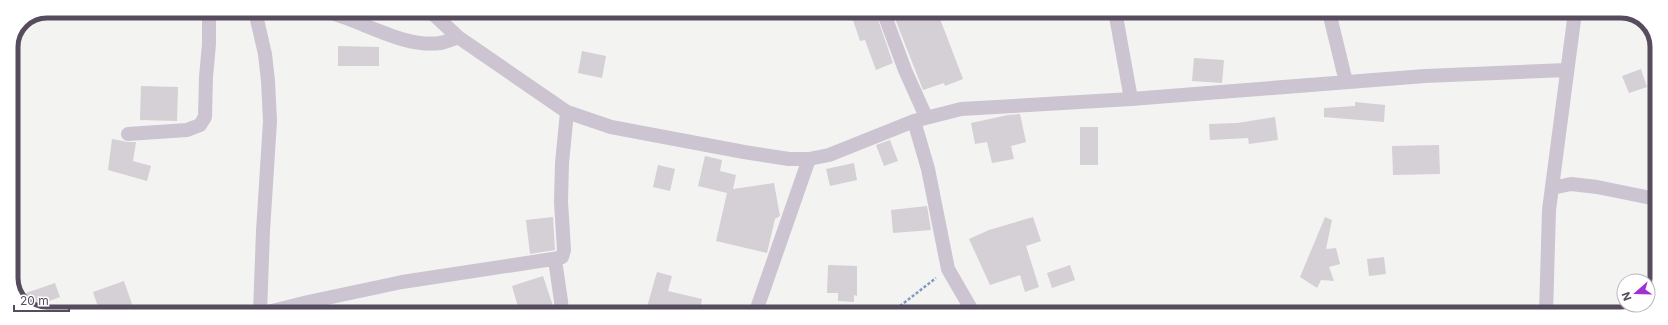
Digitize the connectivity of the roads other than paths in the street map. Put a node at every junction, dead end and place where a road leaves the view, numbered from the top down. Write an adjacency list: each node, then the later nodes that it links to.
1 (209, 18): 15 (street)
2 (257, 18): 20 (street)
3 (345, 18): 9 (street)
4 (438, 18): 9 (street)
5 (886, 18): 14 (street)
6 (1116, 18): 12 (street)
7 (1330, 18): 11 (street)
8 (1574, 18): 10 (street)
9 (458, 37): 13 (street)
10 (1566, 70): 11 (street); 17 (street)
11 (1346, 82): 12 (street)
12 (1131, 99): 14 (street)
13 (567, 112): 16 (street); 19 (street)
14 (920, 119): 16 (street); 24 (street)
15 (128, 134)
16 (809, 159): 23 (street)
17 (1552, 188): 18 (street); 25 (street)
18 (1650, 199)
19 (555, 260): 21 (street); 22 (street)
20 (260, 307)
21 (289, 307)
22 (562, 307)
23 (757, 307)
24 (970, 307)
25 (1546, 307)

